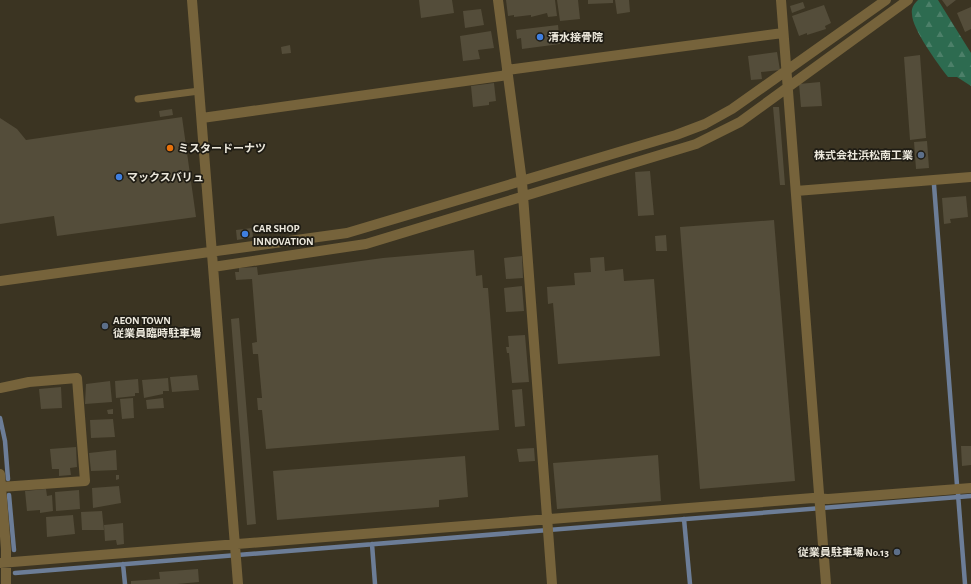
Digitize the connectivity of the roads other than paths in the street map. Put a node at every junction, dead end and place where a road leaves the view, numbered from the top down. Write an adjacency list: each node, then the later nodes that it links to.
1 (192, 0): 10 (street)
2 (498, 0): 8 (street)
3 (781, 0): 6 (street)
4 (886, 0): 7 (street)
5 (908, 0): 9 (street)
6 (783, 33): 7 (street); 8 (street)
7 (786, 71): 9 (street); 14 (street)
8 (508, 73): 12 (street); 14 (street)
9 (788, 87): 15 (street); 16 (street)
10 (199, 91): 11 (lane); 12 (street)
11 (138, 99)
12 (202, 118): 17 (street)
13 (971, 177): 15 (street)
14 (522, 182): 16 (street); 17 (street)
15 (796, 191): 24 (street)
16 (522, 197): 18 (street); 25 (street)
17 (212, 252): 18 (street); 19 (street)
18 (213, 267): 26 (street)
19 (0, 281)
20 (0, 388): 22 (street)
21 (0, 474): 22 (street)
22 (1, 487): 27 (street)
23 (971, 488): 24 (street)
24 (820, 500): 25 (street); 31 (street)
25 (547, 522): 26 (street); 30 (street)
26 (235, 547): 27 (street); 29 (street)
27 (3, 563): 28 (street)
28 (6, 584)
29 (238, 584)
30 (552, 584)
31 (826, 584)

